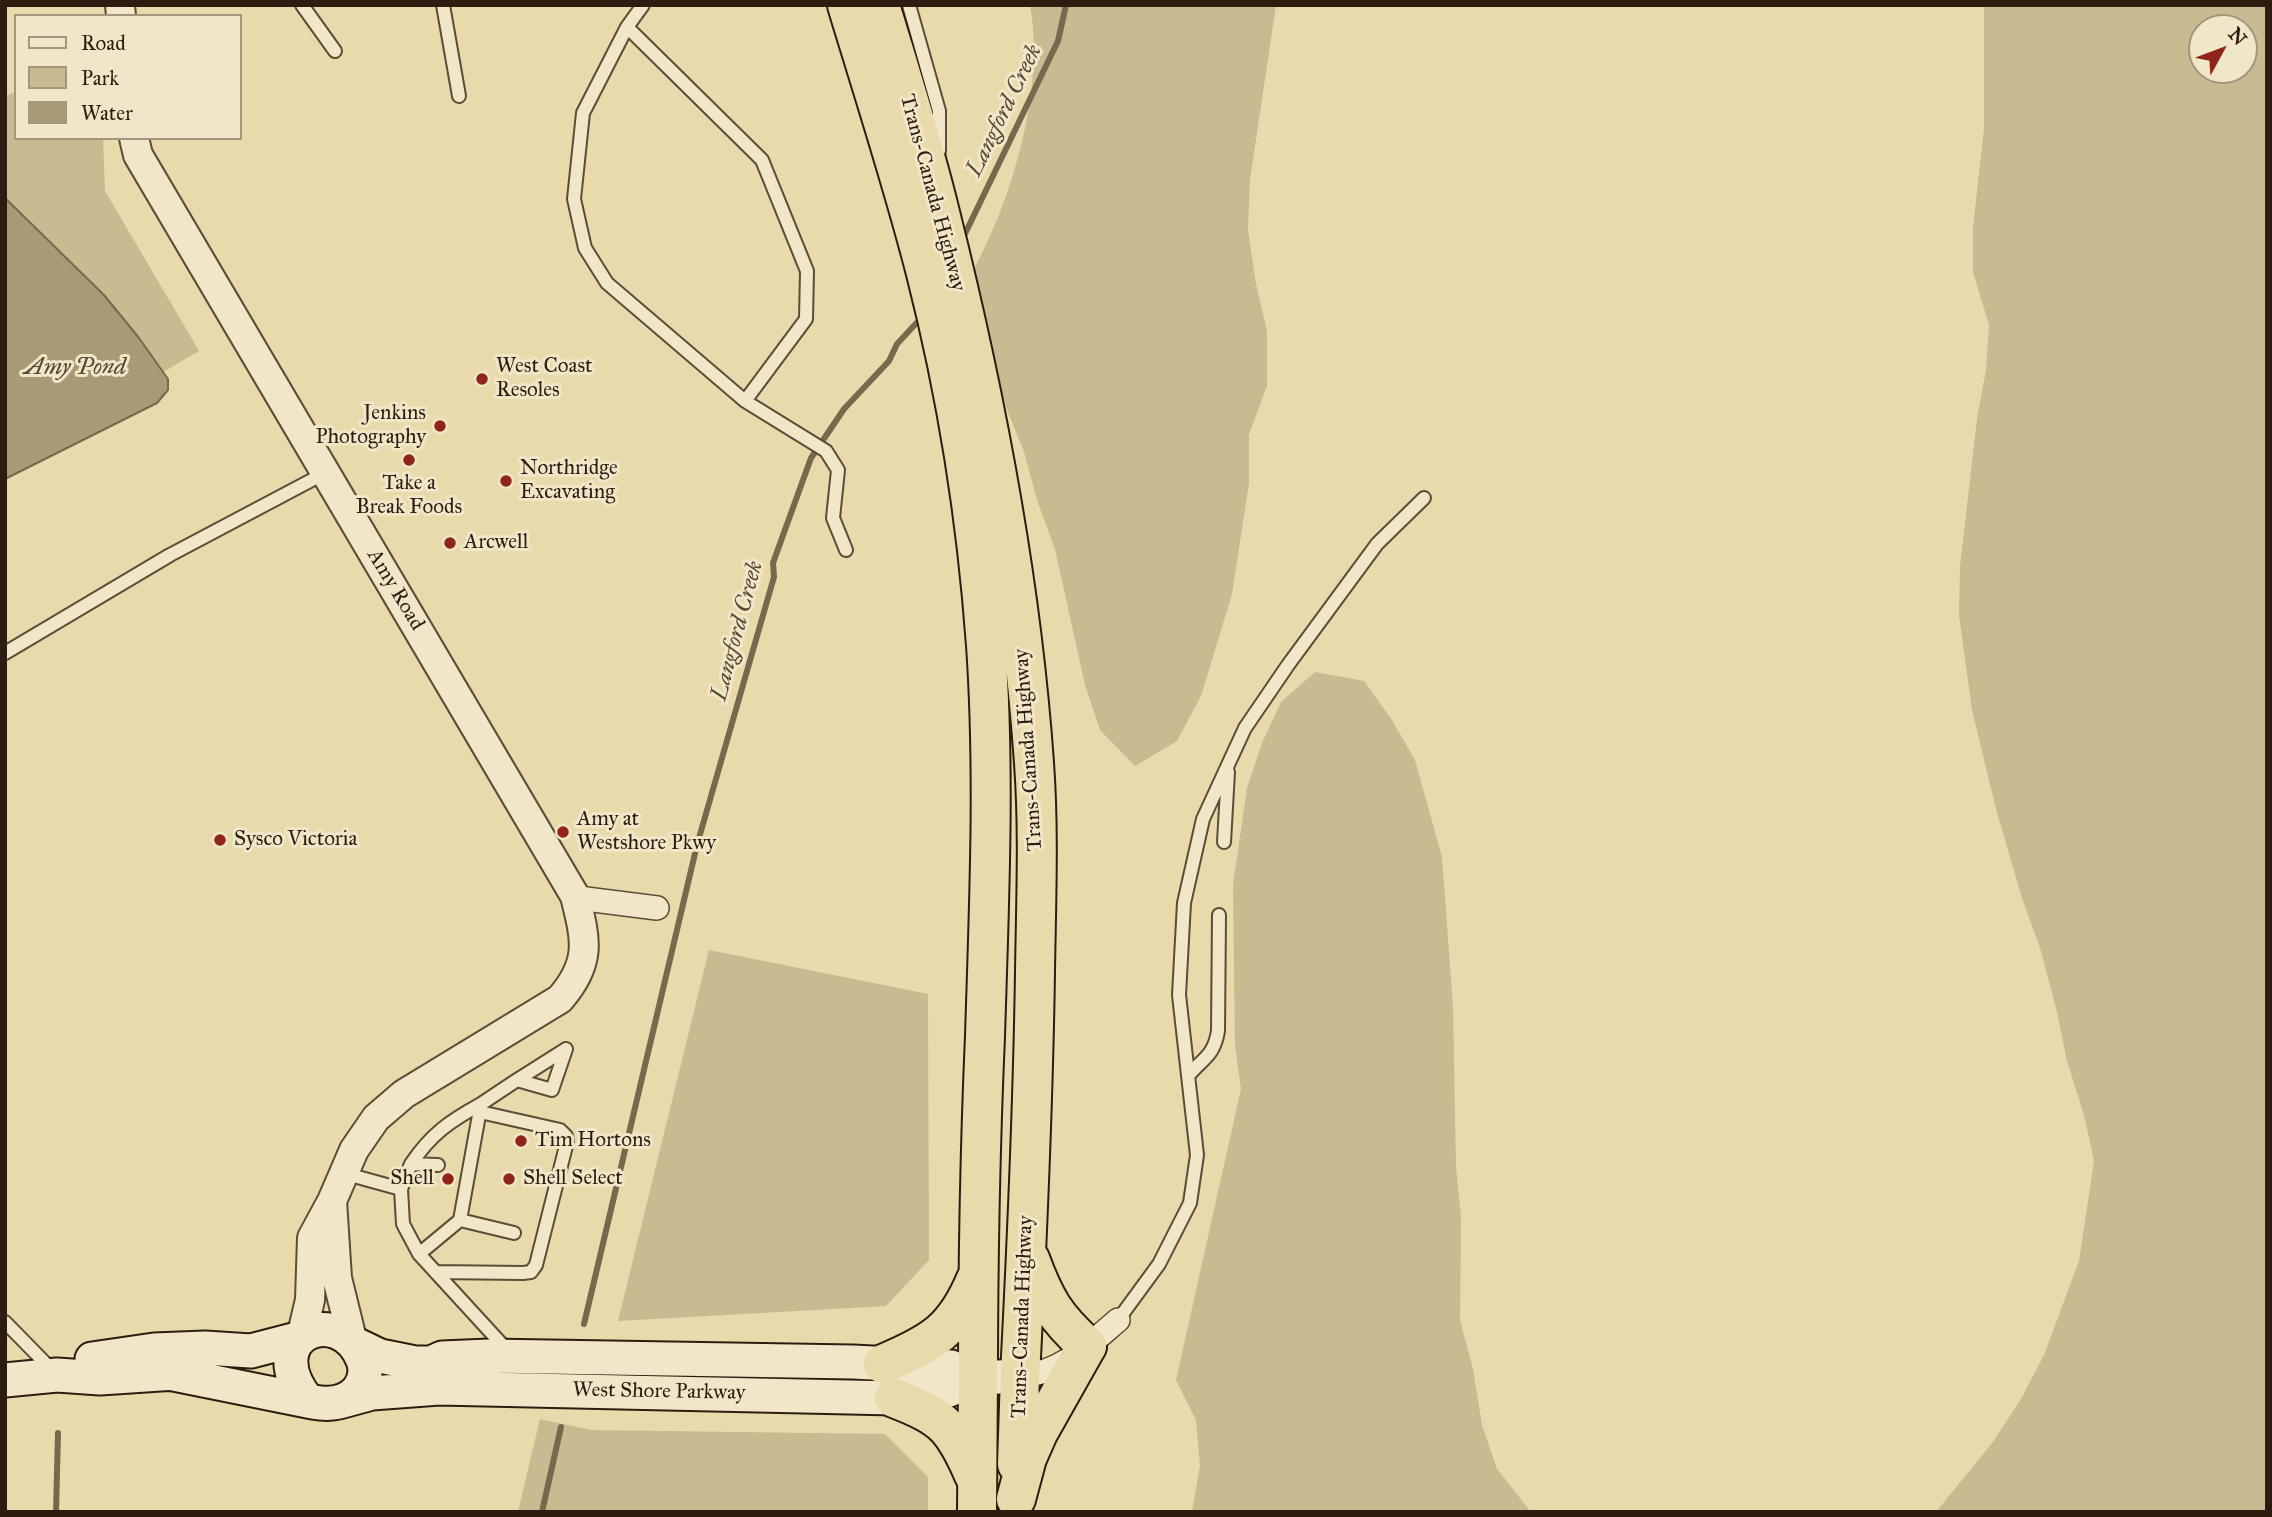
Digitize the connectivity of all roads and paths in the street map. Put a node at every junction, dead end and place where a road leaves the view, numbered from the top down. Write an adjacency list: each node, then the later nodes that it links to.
1 (302, 5): 9 (lane)
2 (443, 5): 10 (lane)
3 (643, 5): 8 (lane)
4 (847, 5): 13 (highway, Trans-Canada Highway)
5 (863, 5): 13 (highway)
6 (880, 5): 12 (highway, Trans-Canada Highway)
7 (909, 5): 12 (lane)
8 (628, 27): 14 (lane); 14 (lane)
9 (335, 51)
10 (459, 96)
11 (134, 140): 15 (street, Amy Road)
12 (940, 211): 35 (highway, Trans-Canada Highway)
13 (927, 274): 24 (highway, Trans-Canada Highway)
14 (746, 401): 17 (lane)
15 (326, 473): 18 (lane); 21 (street, Amy Road)
16 (1424, 498): 19 (lane)
17 (846, 550)
18 (5, 653)
19 (1228, 764): 20 (lane); 25 (lane)
20 (1224, 842)
21 (575, 896): 22 (street); 30 (street, Amy Road)
22 (657, 908)
23 (1219, 915): 25 (lane)
24 (987, 978): 38 (highway, Trans-Canada Highway); 46 (highway)
25 (1188, 1076): 39 (lane)
26 (517, 1080): 27 (lane)
27 (481, 1108): 28 (lane); 33 (lane); 37 (lane)
28 (411, 1164): 29 (lane); 31 (lane)
29 (439, 1165)
30 (343, 1173): 31 (lane); 32 (street, Amy Road)
31 (401, 1189): 36 (lane)
32 (332, 1201): 41 (street, Amy Road); 42 (street, Amy Road)
33 (460, 1220): 34 (lane); 36 (lane)
34 (514, 1233)
35 (1026, 1250): 43 (highway); 46 (highway, Trans-Canada Highway)
36 (419, 1254): 37 (lane)
37 (436, 1272): 44 (lane)
38 (978, 1273): 47 (highway, Trans-Canada Highway); 49 (highway)
39 (1118, 1320): 43 (street)
40 (5, 1322): 45 (lane)
41 (350, 1331): 42 (main road, West Shore Parkway); 44 (main road, West Shore Parkway); 50 (main road)
42 (301, 1338): 45 (main road, West Shore Parkway); 50 (main road)
43 (1087, 1346): 46 (street); 52 (highway)
44 (512, 1356): 49 (main road, West Shore Parkway)
45 (57, 1375): 48 (main road, West Shore Parkway); 50 (main road, West Shore Parkway)
46 (1020, 1376): 47 (main road, West Shore Parkway); 52 (highway, Trans-Canada Highway)
47 (978, 1378): 49 (main road, West Shore Parkway); 51 (highway, Trans-Canada Highway)
48 (5, 1380)
49 (889, 1381): 50 (main road, West Shore Parkway); 51 (highway)
50 (313, 1395)
51 (977, 1496)
52 (1016, 1505)

